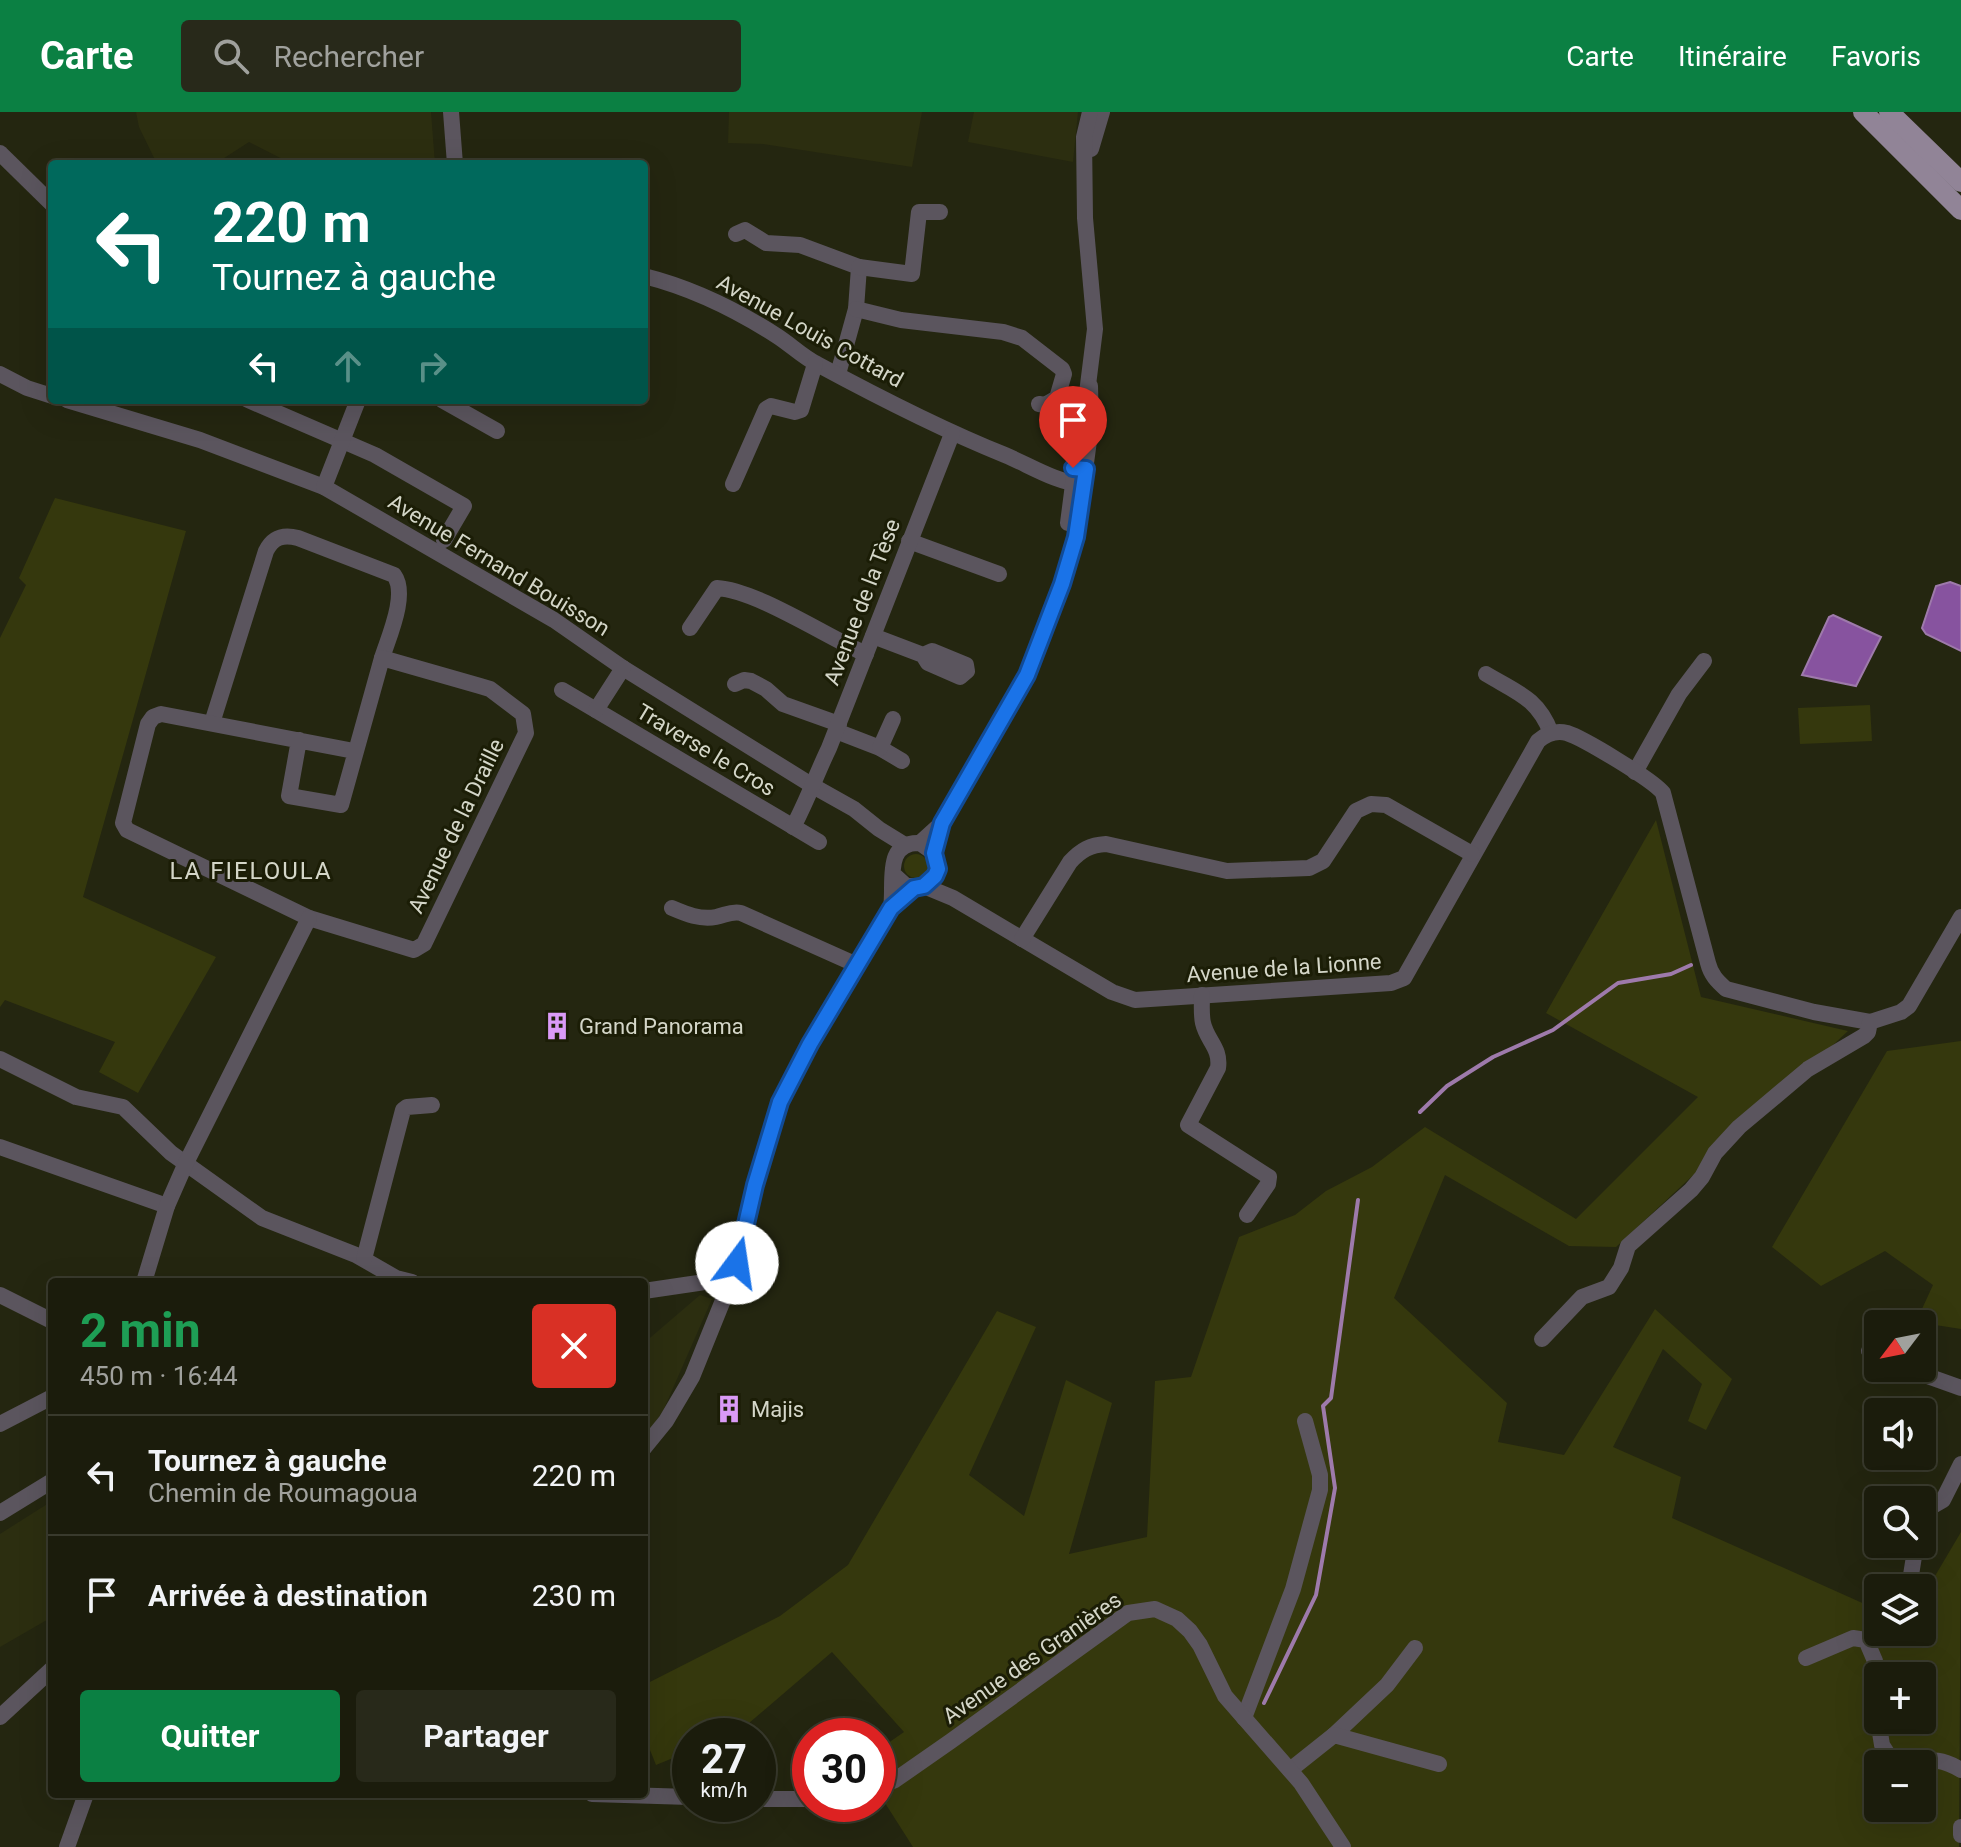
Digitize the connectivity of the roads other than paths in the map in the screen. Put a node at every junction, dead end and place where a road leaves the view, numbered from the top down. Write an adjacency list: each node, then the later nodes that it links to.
1 (451, 112): 7 (street)
2 (1090, 112): 8 (street)
3 (1102, 112): 8 (street)
4 (1863, 112): 11 (main road)
5 (1889, 112): 9 (main road)
6 (0, 153): 10 (street)
7 (455, 160)
8 (1085, 170): 29 (street)
9 (1961, 182)
10 (48, 200)
11 (1961, 210)
12 (940, 212): 14 (street)
13 (736, 234): 14 (street)
14 (859, 267): 16 (street)
15 (648, 277): 17 (street, Avenue Louis Cottard)
16 (856, 309): 19 (street); 25 (street)
17 (815, 364): 19 (street, Avenue Louis Cottard); 30 (street)
18 (0, 374): 20 (street)
19 (838, 374): 27 (street, Avenue Louis Cottard)
20 (48, 395)
21 (80, 404): 31 (street, Avenue Fernand Bouisson)
22 (257, 404): 28 (street)
23 (356, 404): 28 (street)
24 (449, 404): 26 (street)
25 (1039, 404)
26 (497, 431)
27 (952, 434): 29 (street, Avenue Louis Cottard); 33 (street, Avenue de la Tèse)
28 (342, 440): 31 (street); 32 (street)
29 (1079, 476): 56 (street)
30 (733, 484)
31 (324, 487): 41 (street, Avenue Fernand Bouisson)
32 (444, 540)
33 (909, 541): 34 (street); 36 (street, Avenue de la Tèse)
34 (999, 574)
35 (690, 628): 37 (street)
36 (873, 636): 37 (street, Avenue de la Tèse); 38 (street)
37 (866, 654): 48 (street, Avenue de la Tèse)
38 (923, 655)
39 (382, 658): 47 (street); 52 (street); 68 (street, Avenue de la Draille)
40 (1704, 661): 54 (street)
41 (623, 668): 45 (street); 55 (street, Avenue Fernand Bouisson)
42 (1486, 674): 49 (street)
43 (735, 684): 48 (street)
44 (562, 690): 45 (street, Traverse le Cros)
45 (596, 710): 57 (street, Traverse le Cros)
46 (893, 719): 51 (street)
47 (212, 723): 50 (street, Avenue de la Draille); 68 (street, Avenue de la Draille)
48 (837, 728): 51 (street); 55 (street, Avenue de la Tèse)
49 (1551, 733): 54 (street); 60 (street, Avenue de la Lionne)
50 (299, 740): 52 (street, Avenue de la Draille); 52 (street)
51 (880, 748): 53 (street)
52 (354, 751)
53 (902, 761)
54 (1635, 772): 72 (street)
55 (813, 786): 57 (street); 59 (street, Avenue Fernand Bouisson)
56 (942, 823): 59 (street); 61 (street)
57 (793, 827): 58 (street, Traverse le Cros)
58 (819, 842)
59 (906, 848): 61 (street); 62 (street)
60 (1472, 854): 69 (street); 71 (street, Avenue de la Lionne)
61 (936, 861): 63 (street); 64 (street)
62 (894, 875): 63 (street, Avenue de la Lionne); 66 (street)
63 (919, 887): 64 (street, Avenue de la Lionne); 66 (street)
64 (953, 898): 69 (street, Avenue de la Lionne)
65 (672, 908): 70 (street)
66 (891, 908): 70 (street)
67 (1961, 917): 72 (street)
68 (309, 918): 76 (street)
69 (1022, 939): 71 (street, Avenue de la Lionne)
70 (857, 965): 82 (street)
71 (1202, 995): 78 (street)
72 (1870, 1022): 86 (street)
73 (0, 1059): 76 (street)
74 (432, 1105): 79 (street)
75 (0, 1147): 77 (street)
76 (185, 1165): 77 (street); 79 (street)
77 (167, 1206): 80 (street)
78 (1247, 1215)
79 (364, 1259): 81 (street)
80 (145, 1278)
81 (396, 1278)
82 (732, 1278): 83 (street); 92 (street)
83 (648, 1290)
84 (0, 1295): 85 (street)
85 (48, 1319)
86 (1542, 1339)
87 (1936, 1379): 88 (street)
88 (1961, 1388)
89 (48, 1399): 91 (street)
90 (1305, 1421): 102 (street)
91 (0, 1424)
92 (648, 1443)
93 (1961, 1464): 95 (street)
94 (48, 1483): 96 (street)
95 (1936, 1504)
96 (0, 1513)
97 (1415, 1648): 104 (street)
98 (1806, 1658): 99 (street)
99 (1875, 1662)
100 (48, 1673): 101 (street)
101 (0, 1717)
102 (1244, 1718): 106 (street, Avenue des Granières); 108 (street, Avenue des Granières)
103 (1880, 1734): 107 (street)
104 (1334, 1735): 105 (street); 106 (street)
105 (1439, 1764)
106 (1290, 1770): 115 (street, Avenue des Granières)
107 (1961, 1770)
108 (896, 1779)
109 (648, 1796): 110 (street)
110 (672, 1796)
111 (85, 1798): 114 (street)
112 (1961, 1827): 113 (street)
113 (1961, 1835)
114 (67, 1847)
115 (1343, 1847)

